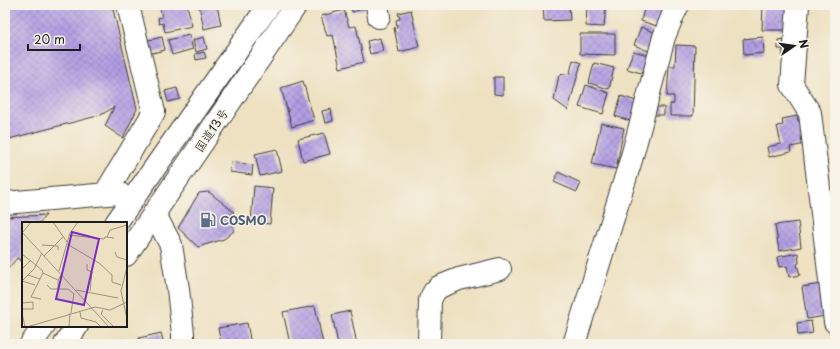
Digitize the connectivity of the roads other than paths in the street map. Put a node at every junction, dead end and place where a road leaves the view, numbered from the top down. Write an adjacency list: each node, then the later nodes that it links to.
1 (128, 5): 6 (main road)
2 (269, 5): 7 (main road, 国道13号)
3 (296, 5): 9 (main road, 国道13号)
4 (678, 5): 20 (main road)
5 (798, 5): 13 (main road)
6 (105, 194): 7 (main road); 8 (main road)
7 (132, 199): 10 (main road, 国道13号)
8 (5, 203)
9 (154, 213): 11 (main road, 国道13号); 18 (main road)
10 (117, 222)
11 (127, 254)
12 (500, 269): 19 (main road)
13 (835, 322)
14 (43, 327): 16 (main road)
15 (76, 327): 17 (main road)
16 (31, 344)
17 (65, 344)
18 (183, 344)
19 (429, 344)
20 (574, 344)

